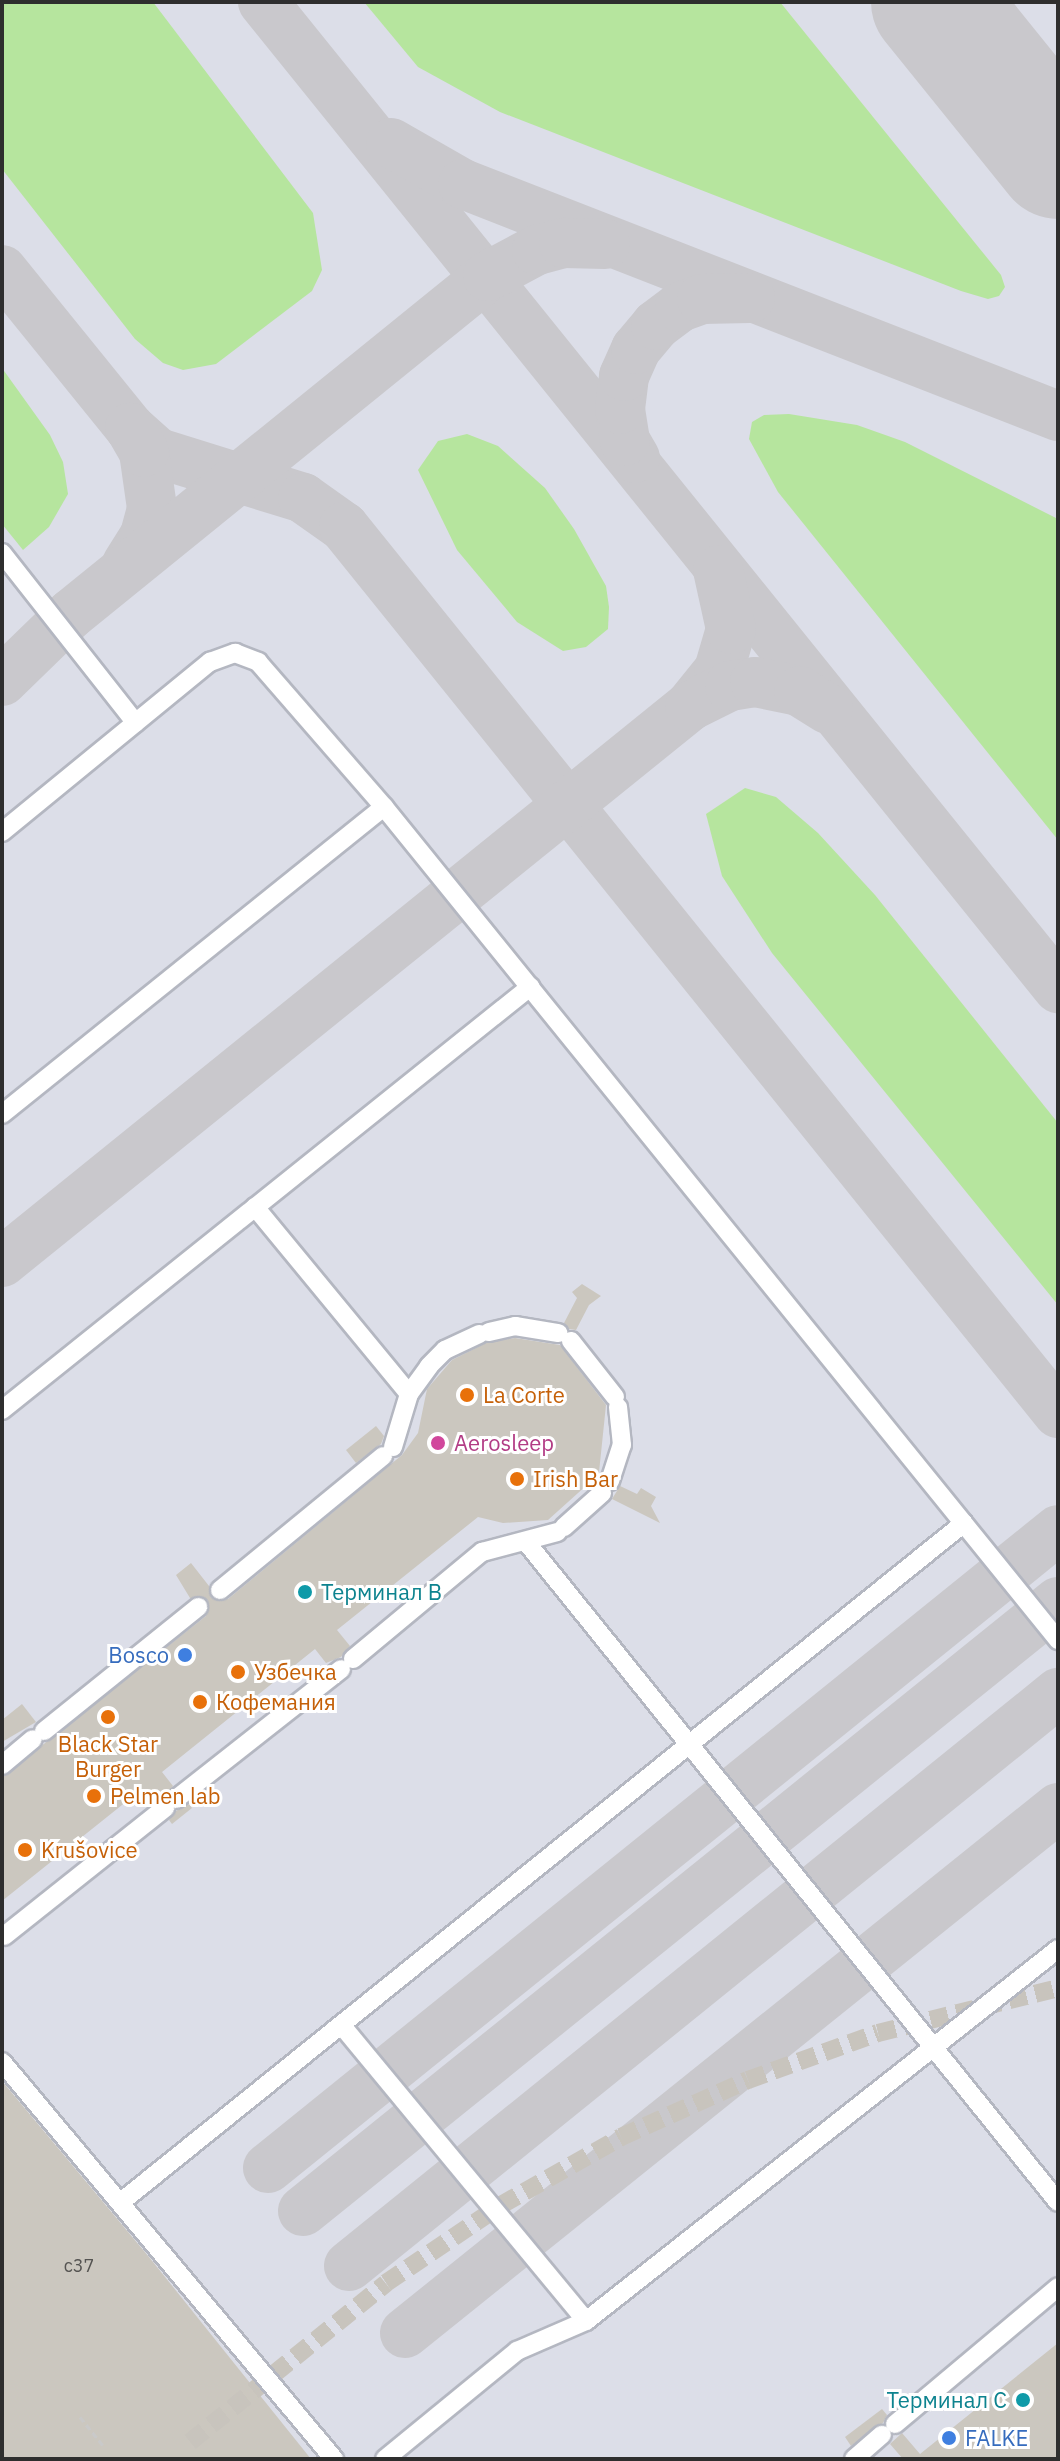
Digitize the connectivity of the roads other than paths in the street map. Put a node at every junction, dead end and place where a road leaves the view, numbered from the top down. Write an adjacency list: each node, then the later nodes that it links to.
1 (2, 553): 2 (lane)
2 (136, 723): 3 (lane); 4 (lane)
3 (384, 807): 5 (lane); 6 (lane)
4 (2, 832)
5 (530, 987): 7 (lane); 10 (lane)
6 (2, 1114)
7 (255, 1207): 8 (lane); 9 (lane)
8 (409, 1394): 11 (lane); 12 (lane)
9 (2, 1410)
10 (964, 1523): 14 (lane); 15 (lane)
11 (527, 1543): 15 (lane); 17 (lane)
12 (220, 1590)
13 (198, 1607): 16 (lane)
14 (1058, 1640)
15 (690, 1745): 19 (lane); 20 (lane)
16 (2, 1765)
17 (4, 1936)
18 (1058, 1949): 20 (lane)
19 (343, 2027): 22 (lane); 25 (lane)
20 (930, 2046): 23 (lane); 25 (lane)
21 (2, 2062): 22 (lane)
22 (121, 2202): 26 (lane)
23 (1058, 2202)
24 (1058, 2287): 28 (lane)
25 (586, 2321): 27 (lane)
26 (334, 2459)
27 (385, 2459)
28 (854, 2459)

